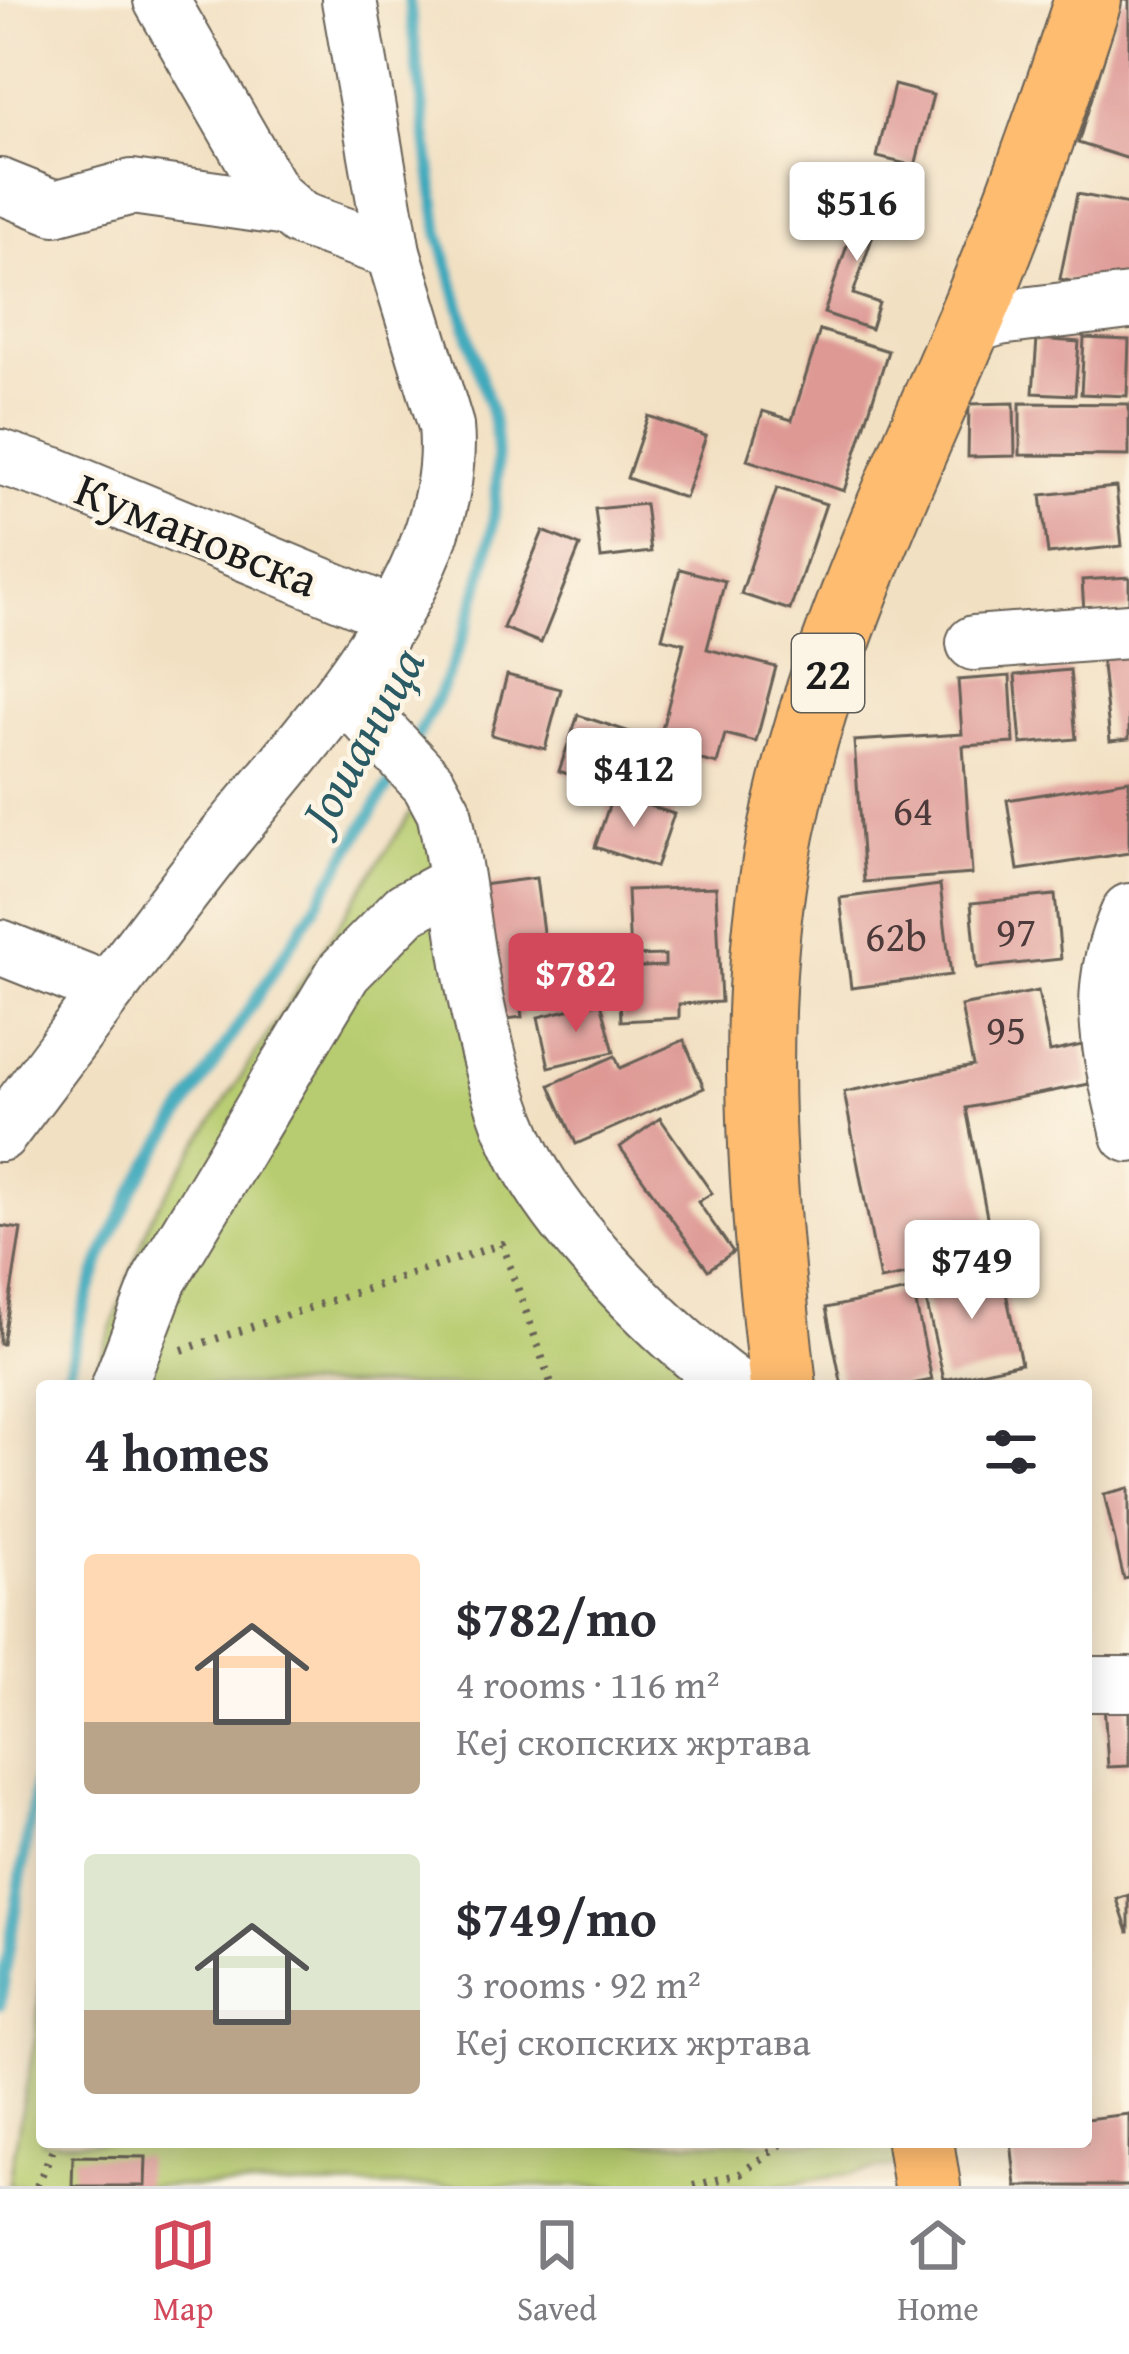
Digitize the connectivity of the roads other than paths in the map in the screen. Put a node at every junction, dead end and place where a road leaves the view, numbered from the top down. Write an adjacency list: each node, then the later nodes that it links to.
1 (161, 0): 5 (street)
2 (349, 0): 6 (street)
3 (1088, 0): 8 (main road, 22)
4 (0, 186): 5 (street)
5 (286, 209): 6 (street)
6 (393, 252): 10 (street)
7 (1129, 302): 8 (street)
8 (968, 327): 22 (main road, 22)
9 (0, 458): 10 (street, Кумановска)
10 (392, 614): 13 (street)
11 (1129, 631): 12 (street)
12 (974, 643)
13 (357, 705): 14 (street); 17 (street)
14 (456, 882): 20 (street); 21 (street)
15 (1129, 911): 19 (street)
16 (0, 947): 17 (street)
17 (108, 991): 18 (street)
18 (0, 1135)
19 (1129, 1135)
20 (141, 1371)
21 (728, 1380)
22 (783, 1380)
23 (1092, 1684): 24 (street)
24 (1129, 1684)
25 (921, 2148): 26 (main road)
26 (927, 2186)

